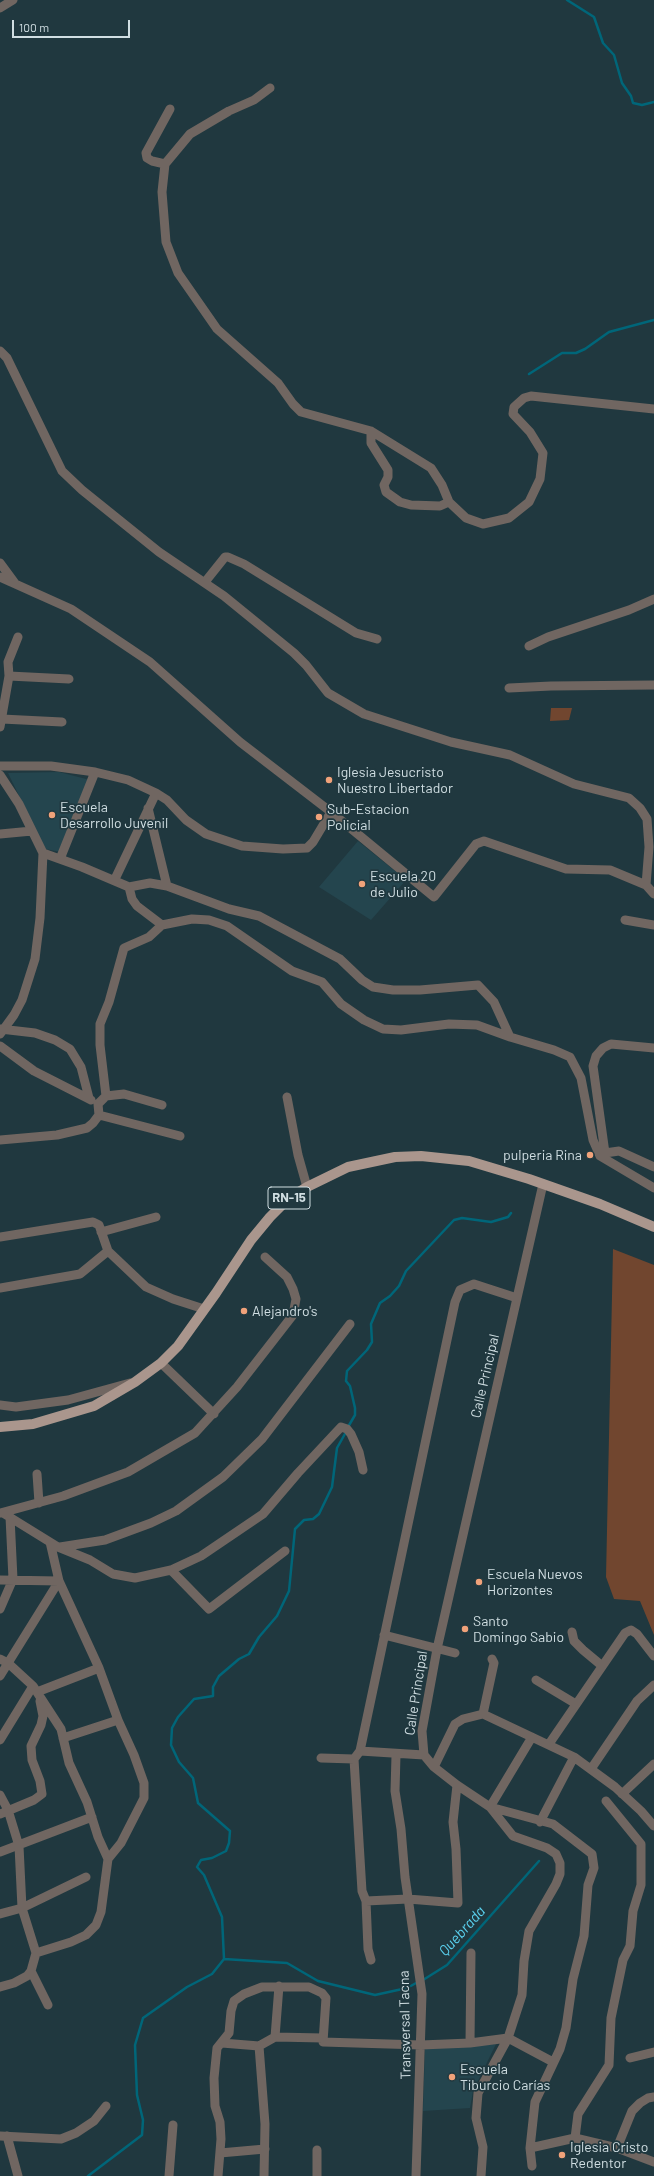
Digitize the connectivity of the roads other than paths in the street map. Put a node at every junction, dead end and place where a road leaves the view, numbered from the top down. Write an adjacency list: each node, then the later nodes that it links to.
1 (13, 0): 2 (street)
2 (0, 8)
3 (270, 88): 5 (street)
4 (170, 109): 5 (street)
5 (165, 164): 8 (street)
6 (0, 351): 13 (street)
7 (654, 409): 9 (street)
8 (371, 431): 9 (street); 9 (street)
9 (449, 502)
10 (0, 563): 12 (street)
11 (0, 577): 12 (street)
12 (14, 582): 30 (street)
13 (205, 582): 16 (street); 37 (street)
14 (654, 599): 17 (street)
15 (18, 637): 18 (street)
16 (377, 639)
17 (529, 646)
18 (4, 660): 19 (street)
19 (9, 676): 20 (street); 24 (street)
20 (68, 679)
21 (654, 685): 22 (street)
22 (509, 688)
23 (62, 722): 24 (street)
24 (1, 723)
25 (0, 766): 26 (street)
26 (95, 772): 28 (street); 34 (street)
27 (0, 775): 31 (street)
28 (156, 793): 29 (street); 30 (street)
29 (148, 808): 35 (street); 36 (street)
30 (331, 812): 37 (street)
31 (32, 831): 32 (street); 33 (street)
32 (0, 834)
33 (43, 853): 34 (street); 43 (street)
34 (60, 859): 35 (street)
35 (115, 880): 38 (street)
36 (167, 886): 38 (street); 44 (street)
37 (646, 886): 39 (street)
38 (129, 887): 41 (street)
39 (654, 894)
40 (625, 920): 42 (street)
41 (162, 925): 44 (street); 47 (street)
42 (654, 925)
43 (1, 1030): 49 (street)
44 (510, 1037): 55 (street)
45 (0, 1046): 49 (street)
46 (654, 1048): 55 (street)
47 (106, 1096): 50 (street); 51 (street)
48 (287, 1097): 58 (street)
49 (89, 1098): 50 (street)
50 (98, 1104): 52 (street)
51 (162, 1105)
52 (99, 1115): 53 (street); 54 (street)
53 (180, 1136)
54 (0, 1140)
55 (603, 1155): 56 (street); 59 (street)
56 (654, 1167)
57 (543, 1184): 58 (main road, RN-15); 61 (main road, RN-15); 67 (street, Calle Principal)
58 (307, 1187): 68 (main road, RN-15)
59 (654, 1188)
60 (156, 1217): 62 (street)
61 (654, 1227)
62 (101, 1232): 63 (street); 64 (street)
63 (0, 1237)
64 (108, 1251): 66 (street); 68 (street)
65 (265, 1257): 73 (street)
66 (0, 1288)
67 (517, 1298): 88 (street); 89 (street, Calle Principal)
68 (204, 1309): 70 (main road, RN-15)
69 (350, 1324): 80 (street)
70 (161, 1363): 71 (main road, RN-15); 73 (street)
71 (135, 1382): 72 (street); 74 (main road, RN-15)
72 (0, 1405)
73 (214, 1414): 77 (street)
74 (0, 1427)
75 (363, 1470): 82 (street)
76 (37, 1474): 77 (street)
77 (39, 1502): 78 (street)
78 (4, 1514): 79 (street); 83 (street)
79 (50, 1542): 80 (street); 85 (street)
80 (58, 1547): 82 (street)
81 (285, 1551): 82 (street)
82 (171, 1570)
83 (13, 1579): 84 (street); 85 (street); 86 (street)
84 (0, 1580)
85 (59, 1581): 93 (street); 95 (street)
86 (0, 1609)
87 (572, 1632): 94 (street)
88 (384, 1635): 89 (street); 107 (street)
89 (437, 1650): 90 (street); 109 (street, Calle Principal)
90 (456, 1653)
91 (654, 1656): 94 (street)
92 (492, 1659): 101 (street)
93 (4, 1661): 96 (street); 99 (street)
94 (602, 1665): 100 (street)
95 (99, 1668): 99 (street); 102 (street)
96 (0, 1676)
97 (536, 1680): 100 (street)
98 (654, 1685): 115 (street)
99 (35, 1689): 104 (street); 105 (street); 121 (street)
100 (576, 1704): 106 (street)
101 (482, 1714): 103 (street); 114 (street)
102 (118, 1720): 104 (street); 127 (street)
103 (532, 1737): 106 (street); 120 (street)
104 (63, 1738): 122 (street)
105 (0, 1740)
106 (549, 1744): 110 (street)
107 (360, 1750): 108 (street); 112 (street)
108 (396, 1755): 109 (street); 129 (street, Transversal Tacna)
109 (424, 1756): 114 (street, Calle Principal)
110 (574, 1757): 115 (street); 123 (street)
111 (321, 1758): 112 (street)
112 (354, 1758): 130 (street)
113 (654, 1764): 117 (street)
114 (434, 1767): 116 (street, Calle Principal)
115 (591, 1769): 117 (street)
116 (457, 1785): 120 (street, Calle Principal); 129 (street)
117 (622, 1794): 124 (street)
118 (0, 1795): 121 (street)
119 (606, 1801): 154 (street)
120 (490, 1807): 123 (street); 141 (street, Calle Principal)
121 (4, 1812): 125 (street)
122 (92, 1817): 125 (street); 127 (street)
123 (540, 1822): 149 (street)
124 (654, 1826)
125 (19, 1846): 126 (street); 131 (street)
126 (0, 1852)
127 (108, 1859): 133 (street)
128 (86, 1877): 131 (street)
129 (408, 1899): 130 (street); 145 (street, Transversal Tacna)
130 (366, 1901): 135 (street)
131 (22, 1908): 132 (street); 133 (street)
132 (0, 1914)
133 (36, 1953): 136 (street)
134 (471, 1953): 143 (street)
135 (370, 1960)
136 (31, 1971): 138 (street); 139 (street)
137 (279, 1986): 140 (street); 142 (street); 144 (street)
138 (0, 1987)
139 (48, 2005)
140 (276, 2037): 142 (street); 146 (street)
141 (508, 2038): 143 (street); 149 (street); 168 (street, Calle Principal)
142 (323, 2040): 145 (street)
143 (470, 2042): 145 (street)
144 (222, 2043): 146 (street); 159 (street)
145 (421, 2045): 167 (street, Transversal Tacna)
146 (259, 2046): 157 (street)
147 (654, 2052): 148 (street)
148 (630, 2058)
149 (553, 2062): 155 (street)
150 (654, 2097): 156 (street)
151 (106, 2106): 153 (street)
152 (173, 2125): 163 (street)
153 (4, 2136): 162 (street)
154 (576, 2138): 155 (street); 156 (street)
155 (530, 2148): 161 (street)
156 (617, 2148): 160 (street)
157 (265, 2149): 159 (street); 165 (street)
158 (317, 2150): 166 (street)
159 (220, 2153): 164 (street)
160 (654, 2162)
161 (532, 2166)
162 (18, 2176)
163 (169, 2176)
164 (218, 2176)
165 (264, 2176)
166 (317, 2176)
167 (416, 2176)
168 (481, 2176)

